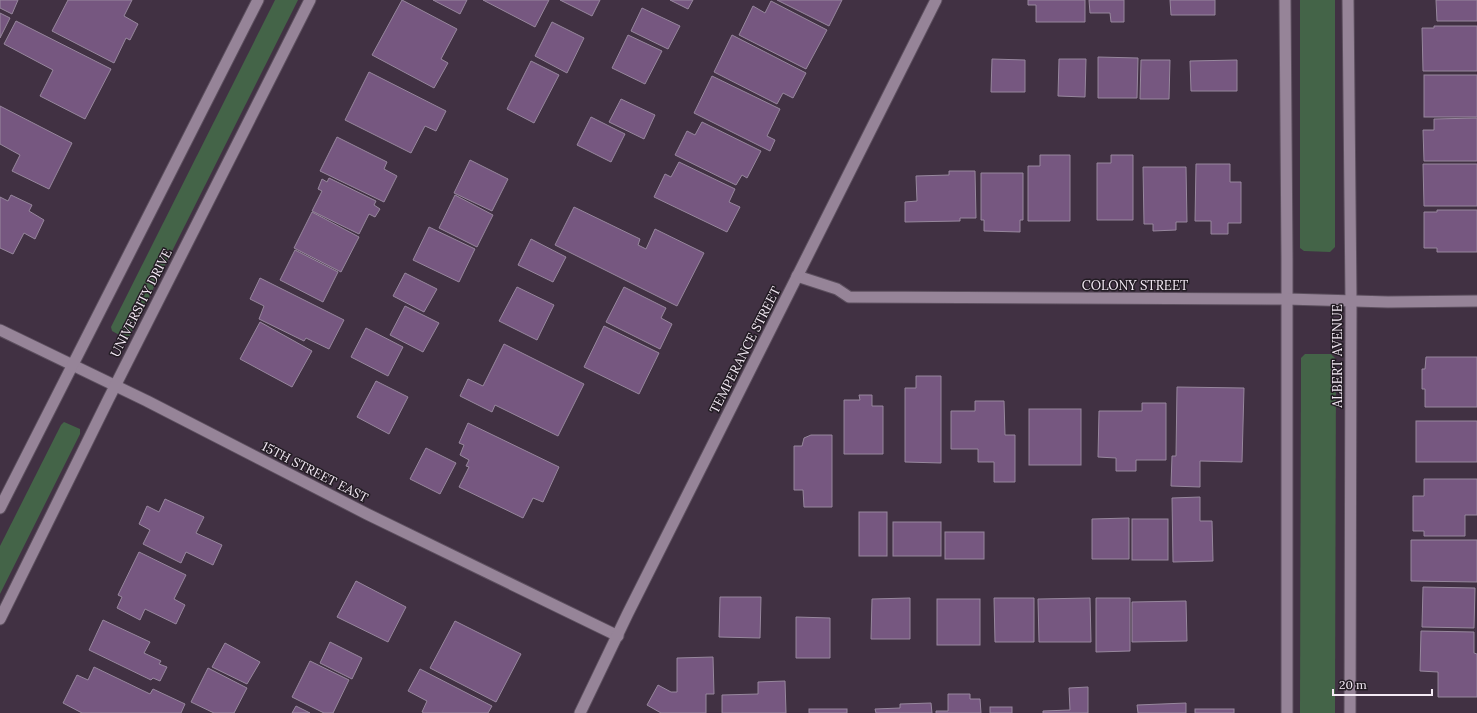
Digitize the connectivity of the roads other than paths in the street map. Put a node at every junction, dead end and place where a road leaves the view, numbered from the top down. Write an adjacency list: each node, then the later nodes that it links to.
1 (258, 0): 11 (street)
2 (310, 0): 12 (street, UNIVERSITY DRIVE)
3 (936, 0): 6 (street, TEMPERANCE STREET)
4 (1285, 0): 7 (street)
5 (1348, 0): 8 (street, ALBERT AVENUE)
6 (798, 276): 7 (street, COLONY STREET); 15 (street, TEMPERANCE STREET)
7 (1286, 299): 8 (street, COLONY STREET); 17 (street)
8 (1351, 301): 9 (street, COLONY STREET); 18 (street, ALBERT AVENUE)
9 (1477, 301)
10 (0, 330): 11 (street, 15TH STREET EAST)
11 (72, 364): 12 (street, 15TH STREET EAST); 13 (street)
12 (115, 385): 14 (street, UNIVERSITY DRIVE); 15 (street, 15TH STREET EAST)
13 (0, 508)
14 (0, 619)
15 (618, 636): 16 (street, TEMPERANCE STREET)
16 (580, 713)
17 (1287, 713)
18 (1350, 713)

